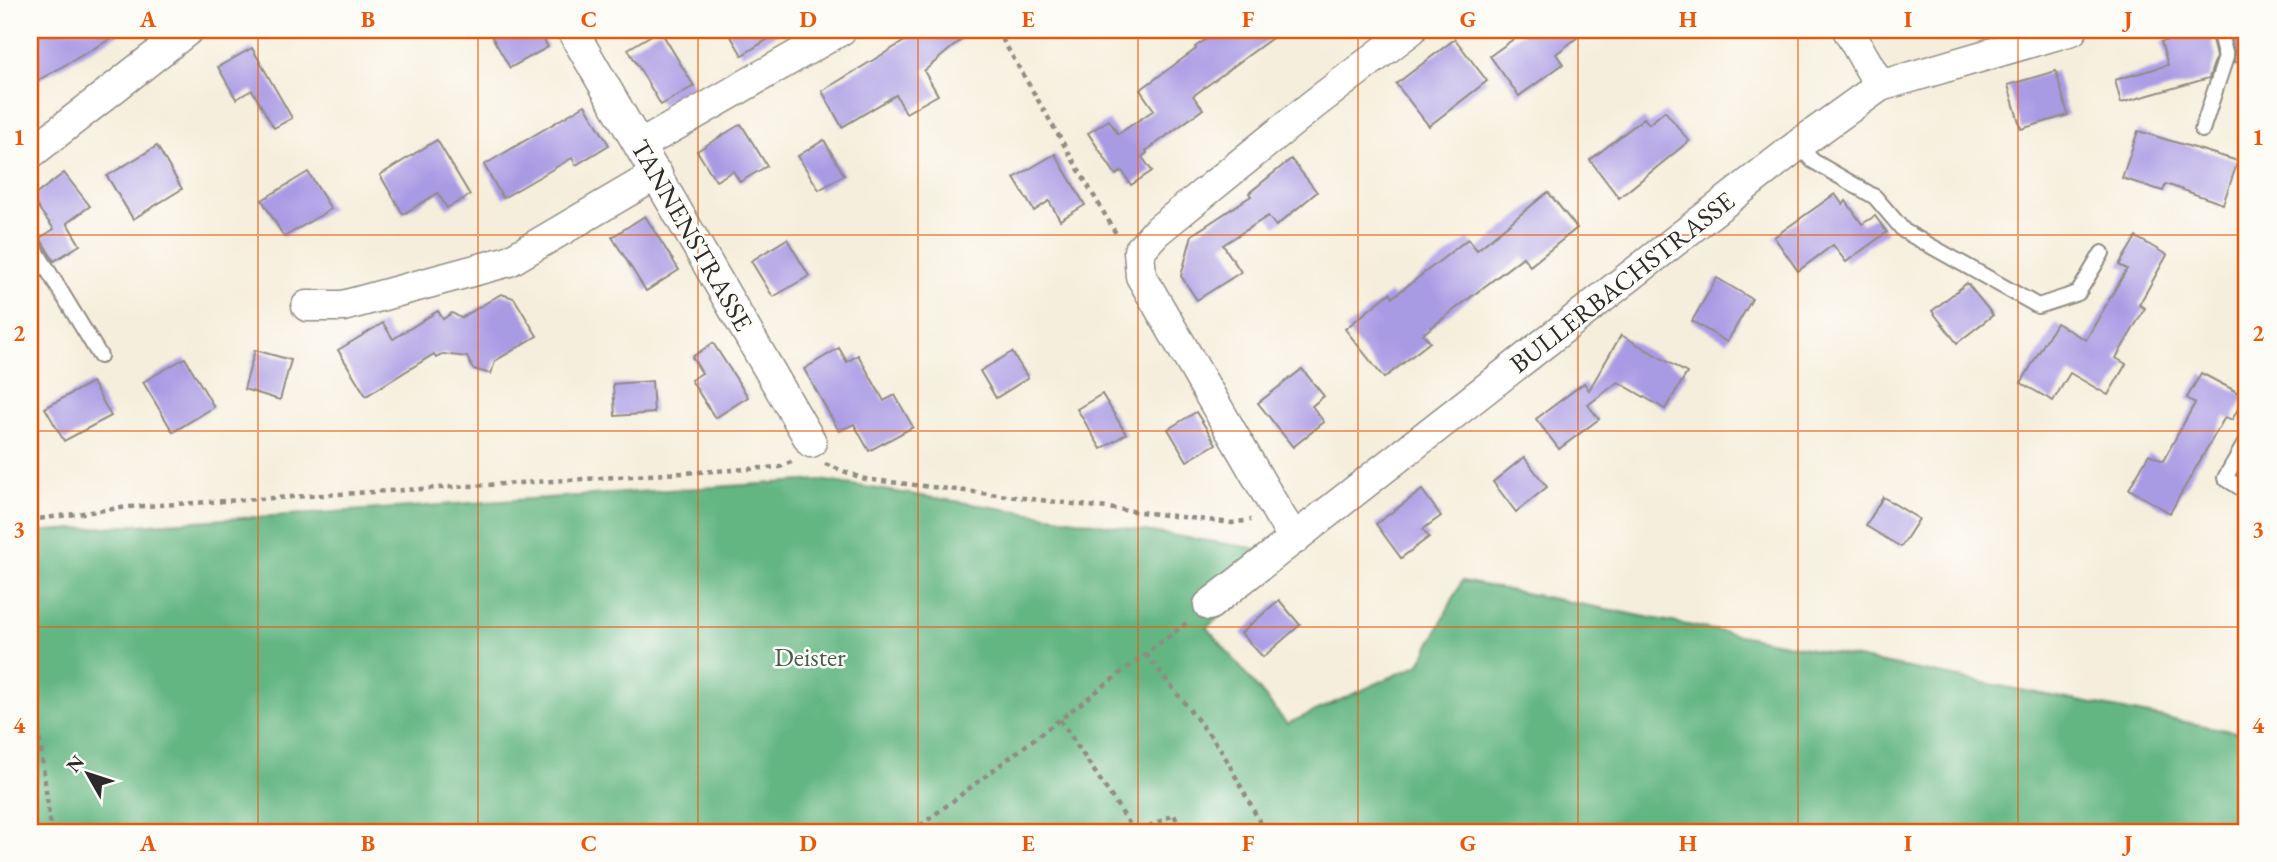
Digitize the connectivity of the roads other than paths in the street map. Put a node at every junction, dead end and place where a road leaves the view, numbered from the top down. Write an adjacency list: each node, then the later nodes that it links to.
1 (188, 30): 12 (street)
2 (572, 30): 10 (street, TANNENSTRASSE)
3 (841, 30): 10 (street)
4 (1411, 30): 21 (street)
5 (1848, 30): 8 (street)
6 (2072, 30): 8 (street, BULLERBACHSTRASSE)
7 (2219, 30): 9 (lane)
8 (1880, 86): 11 (street, BULLERBACHSTRASSE)
9 (2202, 130)
10 (640, 145): 13 (street, TANNENSTRASSE)
11 (1798, 145): 15 (lane); 21 (street, BULLERBACHSTRASSE)
12 (30, 154)
13 (657, 174): 16 (street); 19 (street, TANNENSTRASSE)
14 (30, 242): 17 (lane)
15 (2102, 253)
16 (307, 306)
17 (100, 356)
18 (2247, 440): 20 (lane)
19 (811, 442)
20 (2247, 492)
21 (1287, 528): 22 (street, BULLERBACHSTRASSE)
22 (1209, 606)

